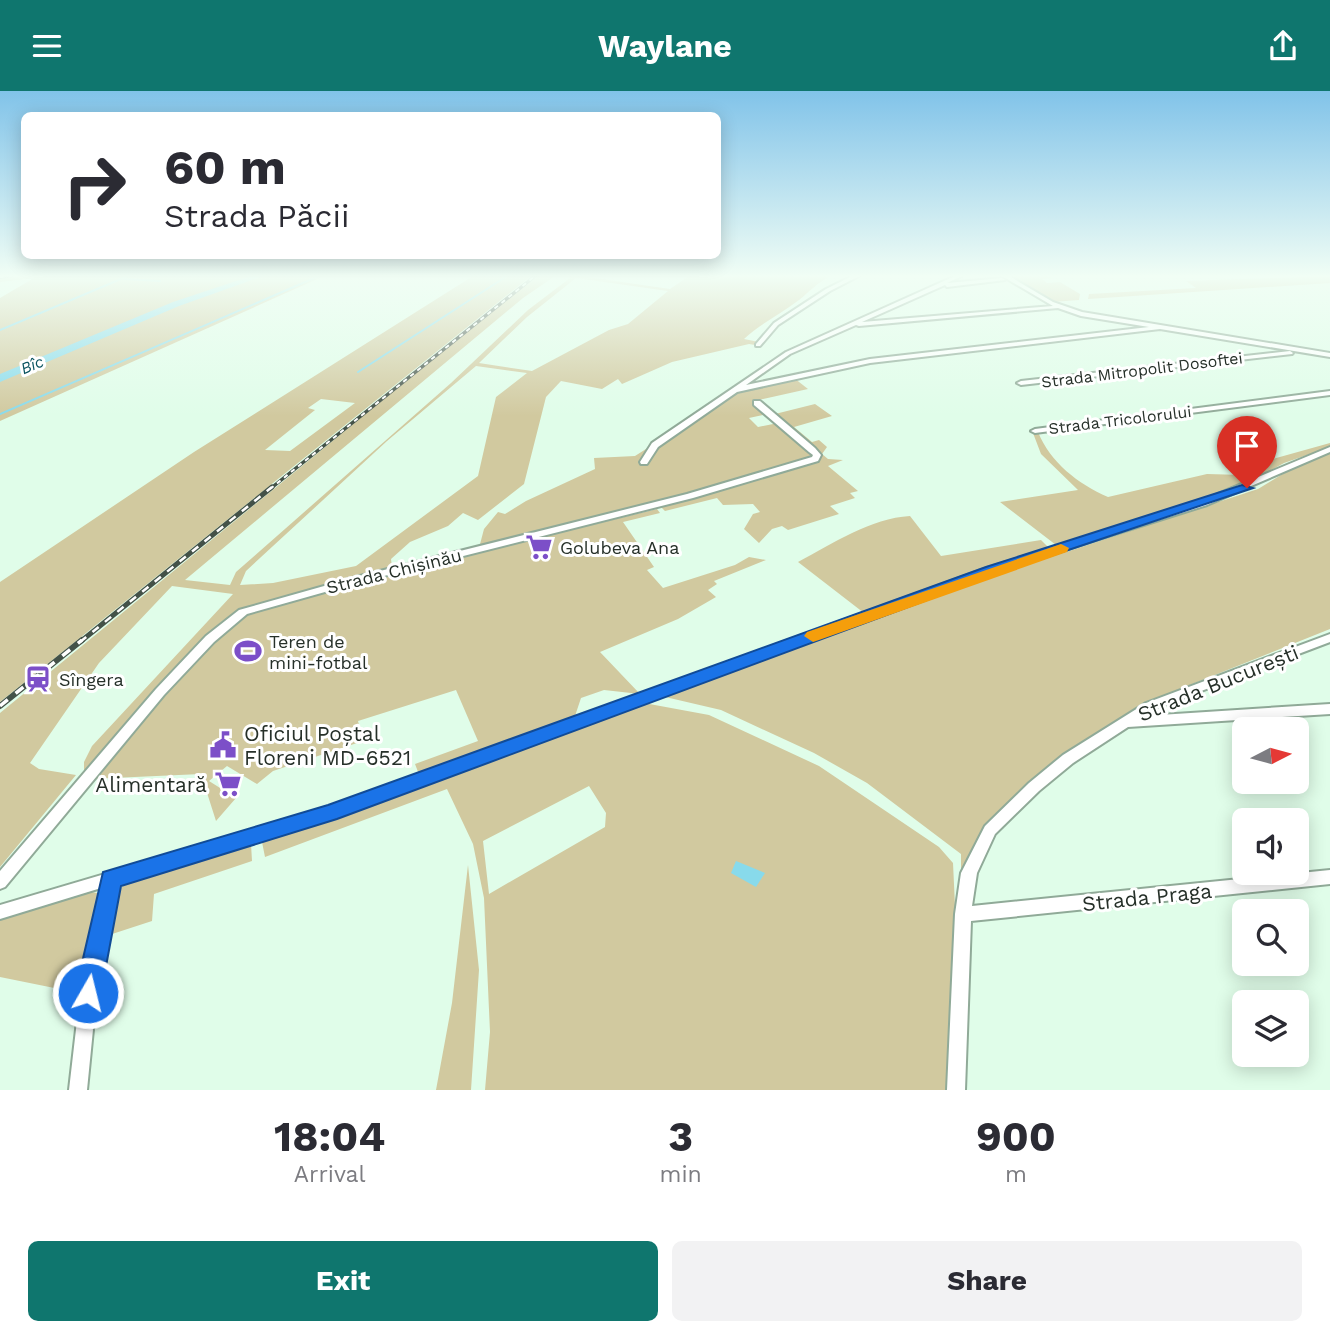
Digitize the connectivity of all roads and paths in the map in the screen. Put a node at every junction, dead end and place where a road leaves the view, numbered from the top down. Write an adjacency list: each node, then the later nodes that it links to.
1 (778, 323): 7 (street)
2 (854, 323): 5 (street)
3 (875, 323): 5 (street)
4 (1128, 323): 6 (street)
5 (849, 325): 11 (street)
6 (1158, 328): 8 (street); 11 (street)
7 (758, 345)
8 (1304, 351): 9 (street); 10 (street, Strada Mitropolit Dosoftei)
9 (1330, 355)
10 (1021, 383)
11 (734, 390): 16 (street)
12 (1330, 393): 14 (street, Strada Tricolorului)
13 (757, 403): 22 (street, Strada Chișinău)
14 (1035, 431)
15 (1330, 449): 21 (street)
16 (644, 462)
17 (1330, 638): 19 (street, Strada București)
18 (1330, 709): 19 (street)
19 (1123, 722): 24 (street, Strada București)
20 (1330, 877): 24 (street, Strada Praga)
21 (111, 879): 23 (street); 25 (street)
22 (0, 882)
23 (0, 912)
24 (963, 914): 26 (street, Strada București)
25 (78, 1090)
26 (956, 1090)

